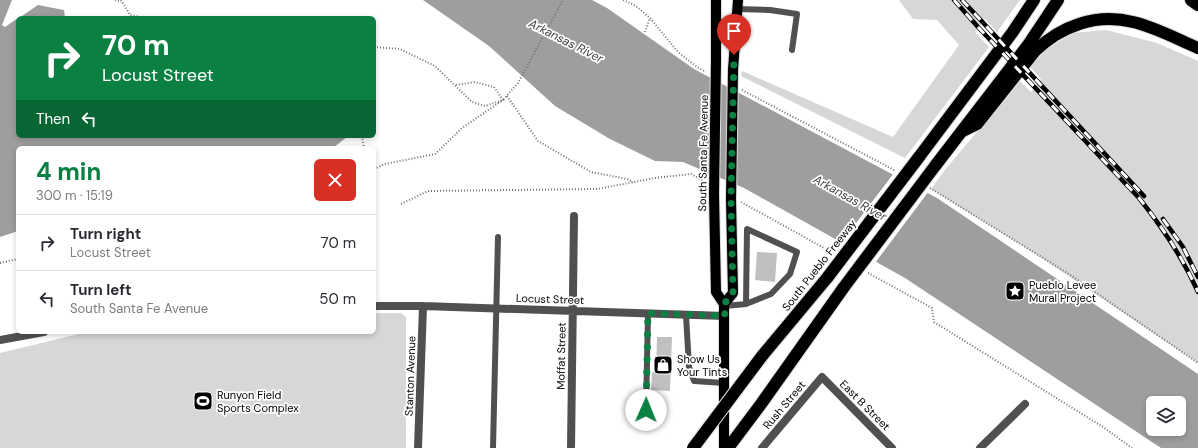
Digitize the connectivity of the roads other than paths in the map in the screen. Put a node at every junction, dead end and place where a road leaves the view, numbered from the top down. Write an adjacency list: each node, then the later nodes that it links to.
1 (716, 0): 13 (main road, South Santa Fe Avenue, bridge)
2 (1034, 0): 30 (highway, South Pueblo Freeway, bridge)
3 (1058, 0): 9 (highway)
4 (1191, 0): 6 (highway)
5 (737, 4): 8 (lane); 13 (main road, bridge)
6 (1198, 5)
7 (1198, 48): 9 (highway)
8 (792, 50)
9 (961, 132): 32 (highway, bridge)
10 (574, 216): 17 (street, Moffat Street)
11 (498, 237): 16 (lane)
12 (746, 304): 12 (lane); 13 (lane)
13 (724, 305): 20 (main road, South Santa Fe Avenue)
14 (376, 306): 15 (street, Locust Street)
15 (423, 306): 16 (street, Locust Street); 27 (street, Stanton Avenue)
16 (496, 308): 17 (street, Locust Street); 28 (lane)
17 (573, 311): 18 (street, Locust Street); 29 (street, Moffat Street)
18 (648, 313): 19 (street, Locust Street); 26 (lane)
19 (686, 315): 20 (street, Locust Street); 24 (lane)
20 (725, 316): 24 (main road, South Santa Fe Avenue)
21 (33, 334): 22 (street)
22 (0, 340)
23 (822, 377): 33 (street, Rush Street); 34 (street, East B Street)
24 (724, 382): 31 (main road, South Santa Fe Avenue)
25 (1025, 404): 35 (street)
26 (646, 410)
27 (418, 448)
28 (493, 448)
29 (570, 448)
30 (693, 448)
31 (724, 448)
32 (728, 448)
33 (762, 448)
34 (892, 448)
35 (980, 448)

